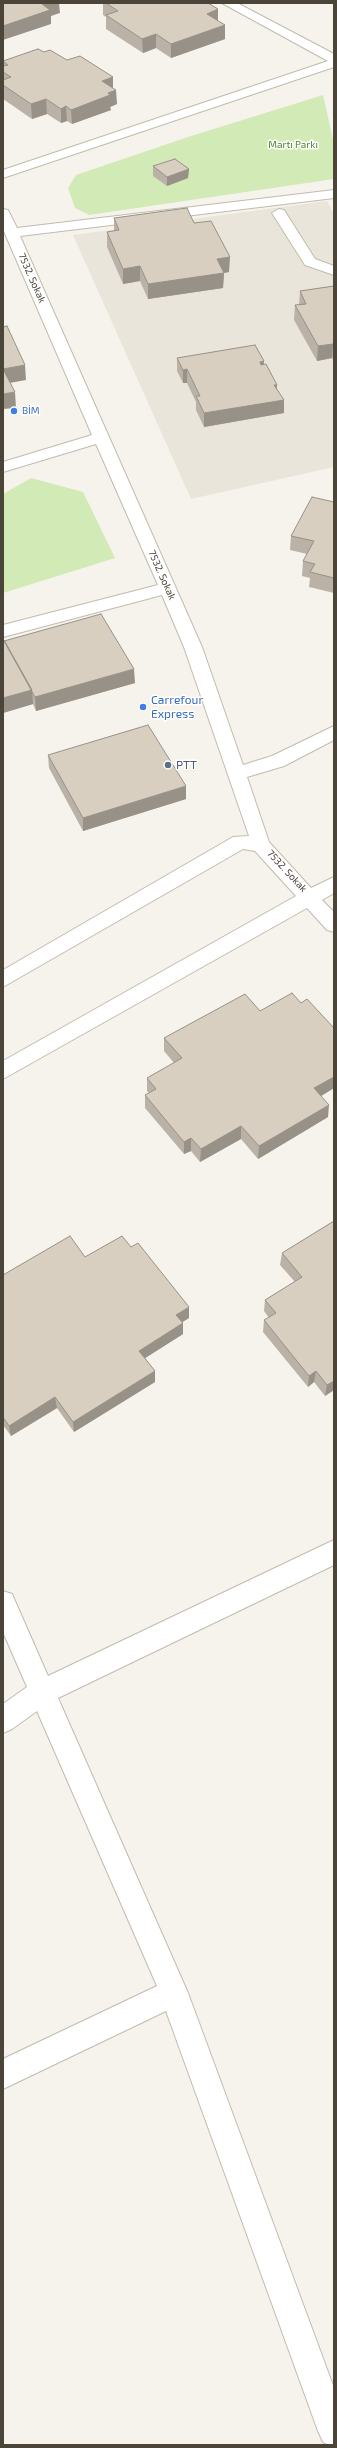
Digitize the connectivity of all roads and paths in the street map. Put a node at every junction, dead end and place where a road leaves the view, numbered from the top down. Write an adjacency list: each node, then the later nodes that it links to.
1 (228, 3): 2 (street)
2 (334, 59)
3 (334, 64): 4 (street)
4 (3, 174)
5 (334, 194): 8 (street)
6 (3, 213): 8 (street, 7532. Sokak)
7 (279, 213): 9 (street)
8 (12, 232): 10 (street, 7532. Sokak)
9 (334, 271)
10 (102, 437): 11 (street); 12 (street, 7532. Sokak)
11 (3, 467)
12 (168, 588): 13 (street); 15 (street, 7532. Sokak)
13 (3, 631)
14 (334, 732): 15 (street)
15 (237, 773): 16 (street, 7532. Sokak)
16 (261, 845): 18 (street, 7532. Sokak); 20 (street)
17 (334, 884): 18 (street)
18 (312, 898): 19 (street, 7532. Sokak); 21 (street)
19 (334, 925)
20 (3, 979)
21 (3, 1071)
22 (334, 1552): 24 (street)
23 (3, 1603): 24 (street)
24 (42, 1692): 25 (street); 26 (street)
25 (3, 1720)
26 (174, 1993): 27 (street); 28 (street)
27 (3, 2074)
28 (334, 2431)

